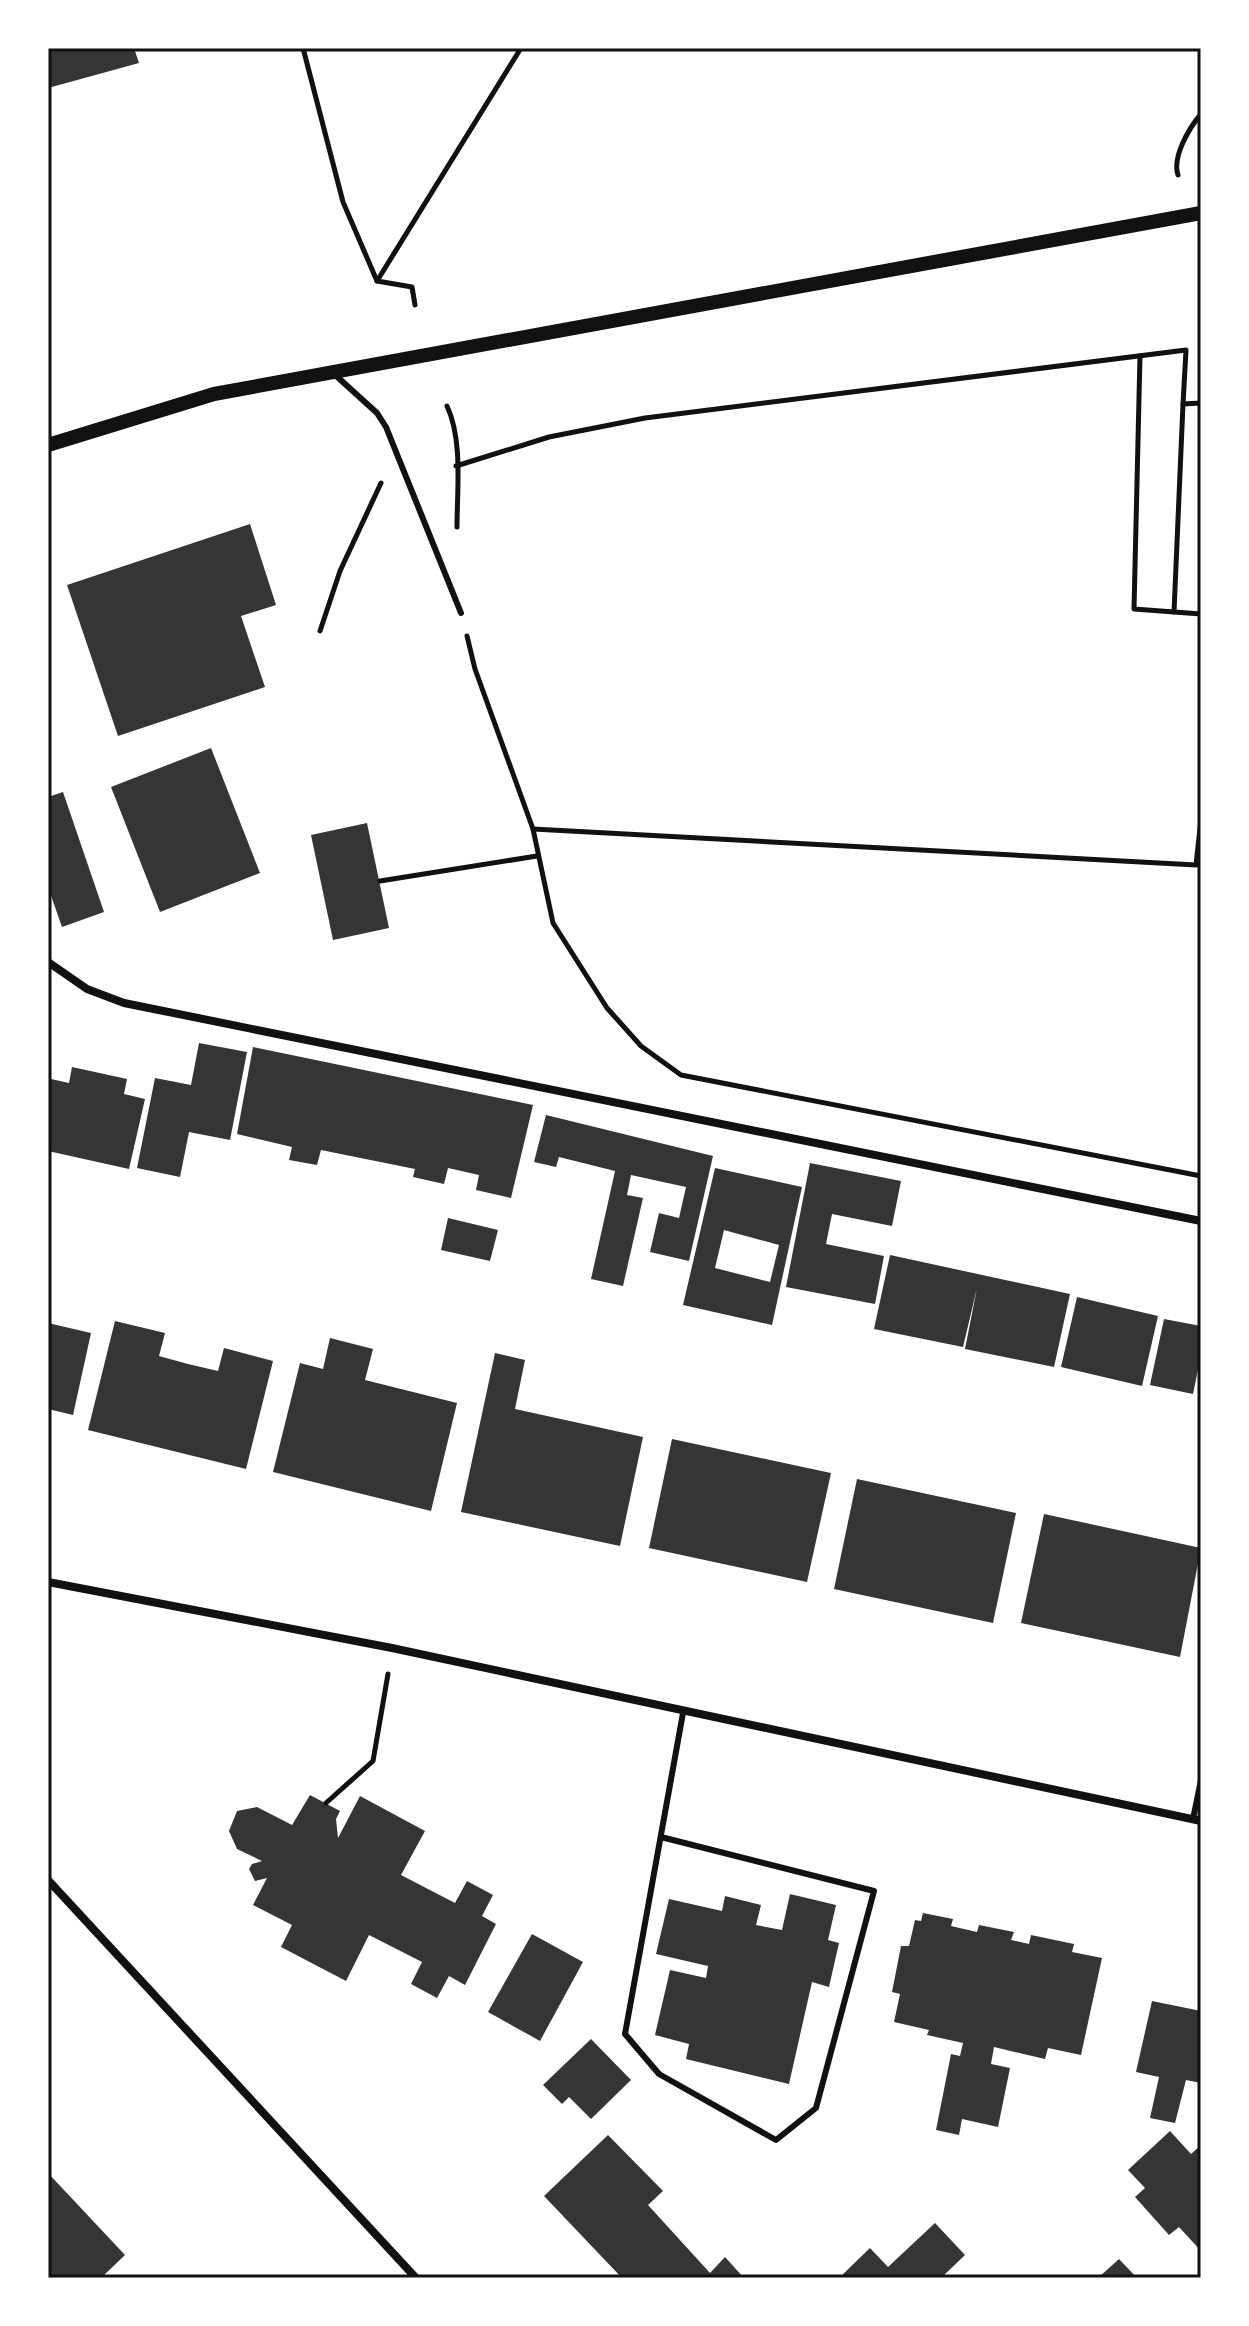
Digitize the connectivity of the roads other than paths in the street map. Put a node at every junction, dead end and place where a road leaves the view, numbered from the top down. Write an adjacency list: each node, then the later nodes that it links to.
1 (1201, 213): 2 (street)
2 (330, 371): 3 (street); 4 (lane)
3 (48, 445)
4 (461, 613)
5 (48, 962): 6 (street)
6 (1201, 1221)
7 (48, 1582): 8 (street)
8 (683, 1713): 10 (street); 11 (lane)
9 (1201, 1780): 10 (lane)
10 (1197, 1820)
11 (661, 1837): 11 (lane)
12 (48, 1880): 13 (street)
13 (416, 2278)

